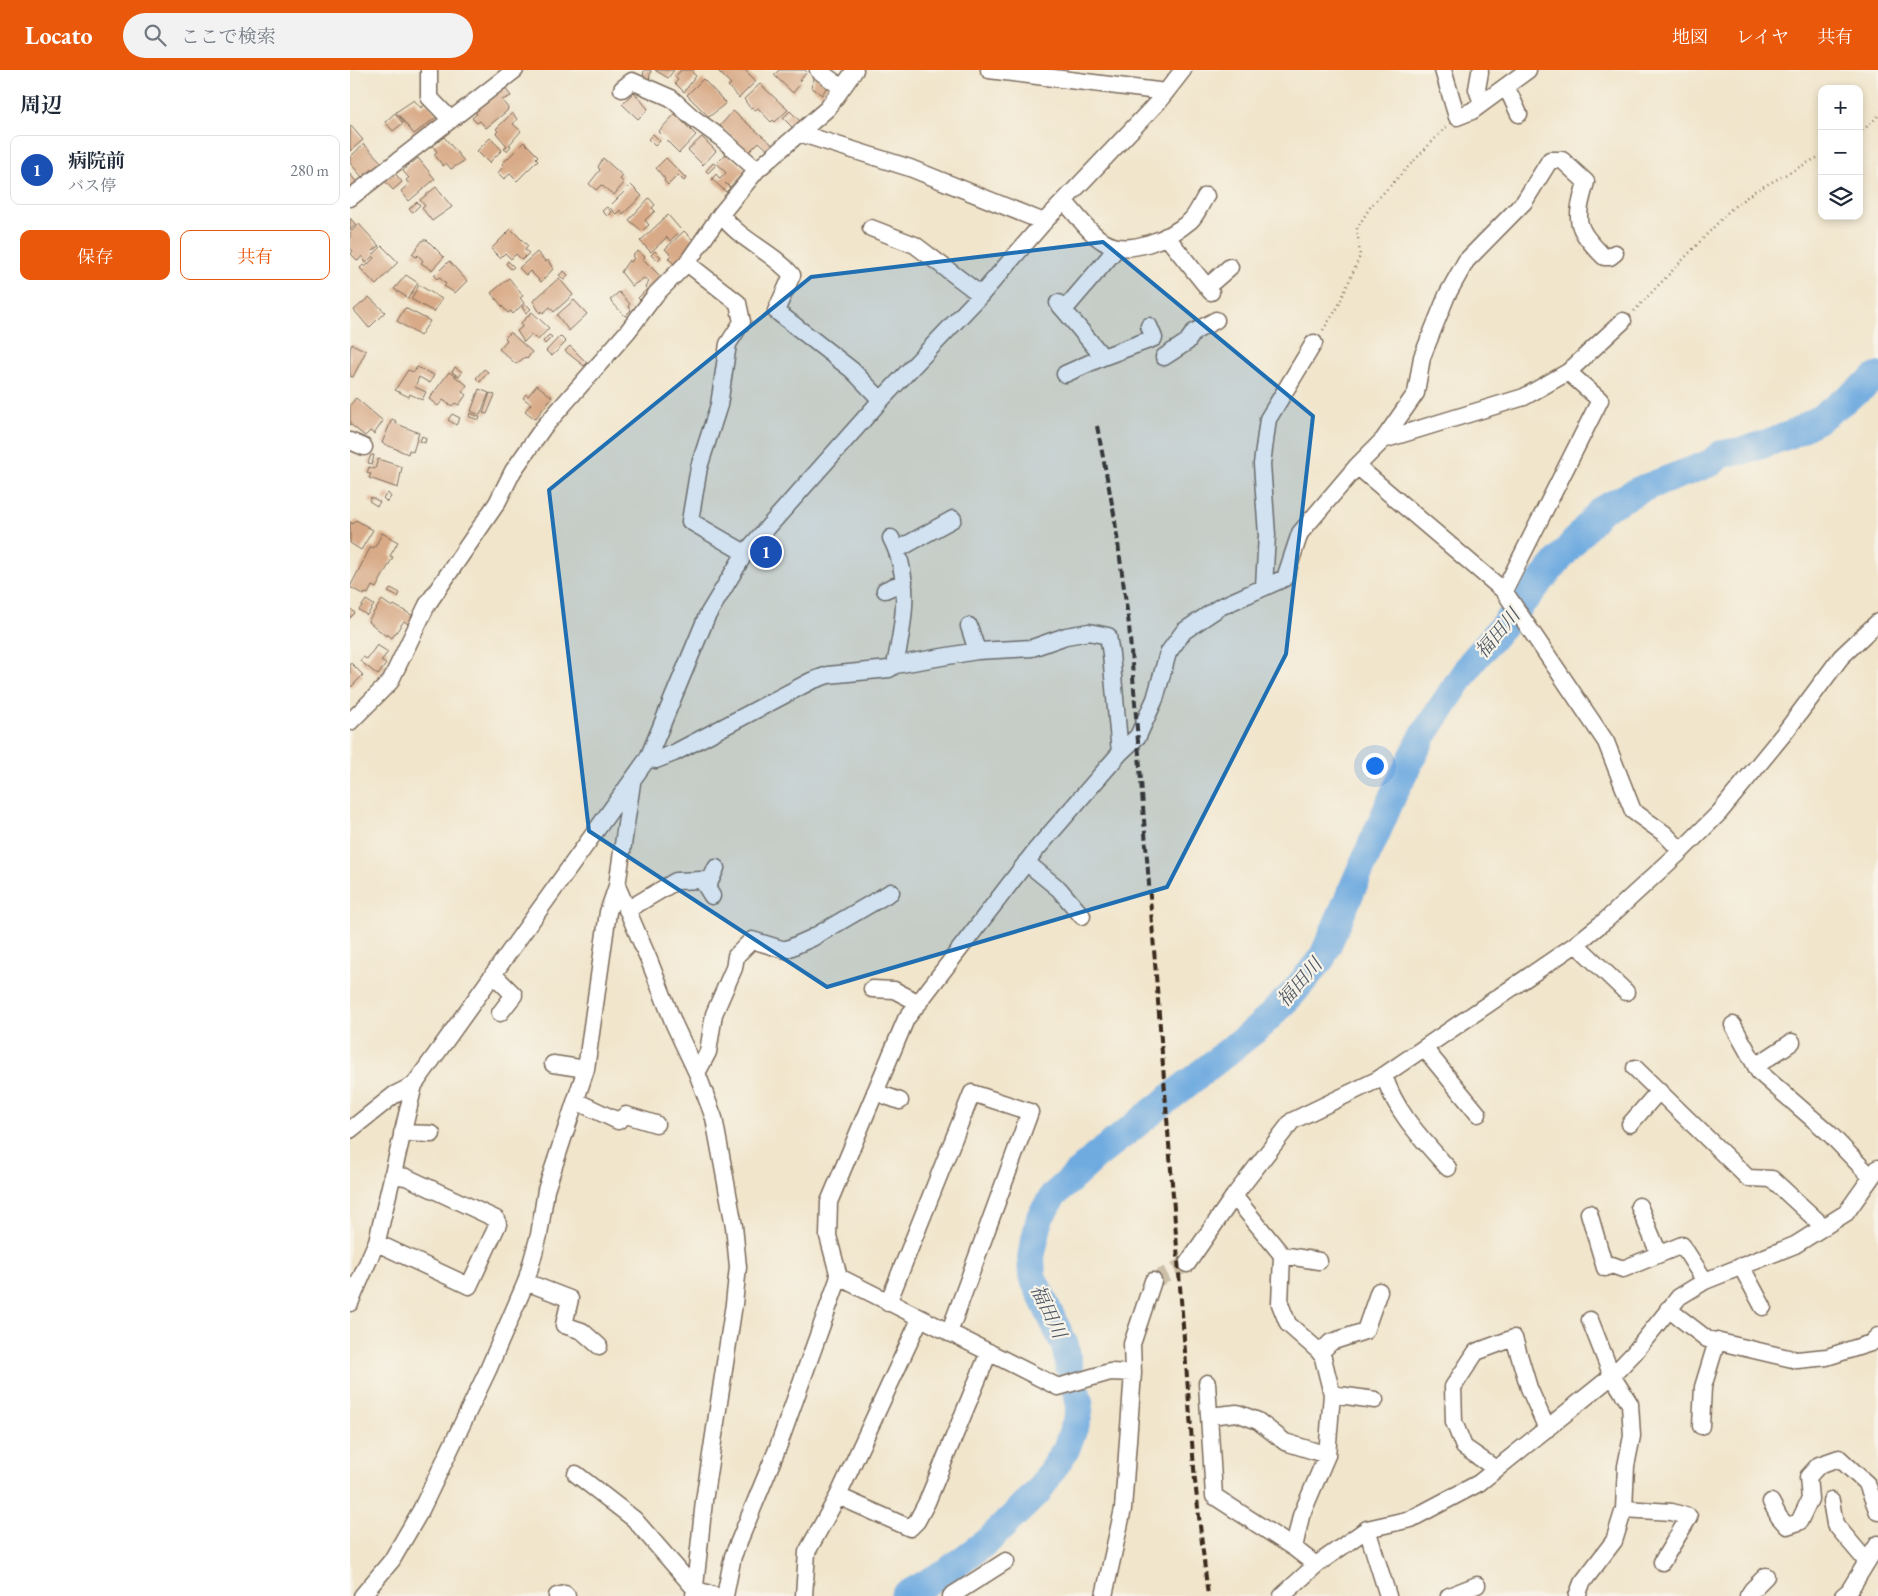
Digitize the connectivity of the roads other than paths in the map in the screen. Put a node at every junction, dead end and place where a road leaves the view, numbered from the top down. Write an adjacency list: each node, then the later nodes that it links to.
1 (429, 70): 16 (street)
2 (515, 70): 16 (street)
3 (818, 70): 11 (street)
4 (856, 70): 11 (street)
5 (989, 70): 13 (street)
6 (1183, 70): 13 (street)
7 (1443, 70): 14 (street)
8 (1528, 70): 10 (street)
9 (1480, 72): 14 (street)
10 (1506, 86): 14 (street); 15 (street)
11 (842, 88): 17 (street)
12 (622, 89): 18 (street)
13 (1166, 92): 21 (street)
14 (1482, 103)
15 (1519, 114)
16 (451, 120): 20 (street)
17 (799, 133): 18 (street); 23 (street)
18 (757, 170): 22 (street)
19 (1206, 196): 25 (street)
20 (350, 198)
21 (1064, 201): 23 (street); 26 (street)
22 (721, 214): 28 (street); 37 (street)
23 (1044, 222): 30 (street)
24 (871, 228): 30 (street)
25 (1166, 236): 26 (street); 29 (street)
26 (1117, 248): 34 (street)
27 (1615, 254): 38 (street)
28 (687, 263): 41 (street); 50 (street)
29 (1230, 267)
30 (982, 295): 37 (street)
31 (1216, 320): 34 (street)
32 (1623, 321): 35 (street)
33 (1314, 343): 43 (street)
34 (1103, 357): 36 (street)
35 (1568, 372): 38 (street); 45 (street)
36 (1065, 374)
37 (881, 400): 41 (street)
38 (1383, 440): 39 (street)
39 (1357, 466): 43 (street); 45 (street)
40 (953, 519): 42 (street)
41 (745, 553): 52 (street)
42 (904, 582): 44 (street); 49 (street)
43 (1264, 586): 51 (street)
44 (886, 590)
45 (1504, 591): 54 (street)
46 (1878, 623): 54 (street)
47 (969, 626): 48 (street)
48 (977, 651): 49 (street); 51 (street)
49 (895, 666): 52 (street)
50 (350, 722)
51 (1120, 753): 55 (street)
52 (648, 758): 53 (street)
53 (632, 781): 57 (street); 62 (street)
54 (1681, 851): 61 (street)
55 (1026, 862): 60 (street); 65 (street)
56 (716, 868): 59 (street)
57 (617, 886): 59 (street); 73 (street)
58 (891, 892): 74 (street)
59 (627, 910): 74 (street)
60 (1082, 916)
61 (1576, 944): 64 (street); 69 (street)
62 (493, 974): 66 (street); 76 (street)
63 (872, 989): 65 (street)
64 (1626, 992)
65 (919, 1003): 78 (street)
66 (500, 1013)
67 (1733, 1025): 71 (street)
68 (1792, 1042): 71 (street)
69 (1424, 1048): 75 (street); 81 (street)
70 (553, 1064): 73 (street)
71 (1756, 1066): 88 (street)
72 (1635, 1068): 77 (street)
73 (586, 1069): 79 (street)
74 (697, 1073): 144 (street)
75 (1384, 1075): 87 (street); 90 (street)
76 (414, 1085): 84 (street); 85 (street)
77 (1659, 1091): 83 (street); 93 (street)
78 (875, 1092): 80 (street); 100 (street)
79 (576, 1101): 82 (street); 103 (street)
80 (900, 1101)
81 (1478, 1114)
82 (656, 1124)
83 (1630, 1124)
84 (350, 1130)
85 (402, 1133): 86 (street); 89 (street)
86 (432, 1134)
87 (1448, 1168)
88 (1874, 1172): 93 (street)
89 (392, 1174): 94 (street); 94 (street)
90 (1234, 1196): 96 (street); 98 (street)
91 (1639, 1206): 95 (street)
92 (1589, 1213): 95 (street)
93 (1824, 1227): 99 (street)
94 (377, 1243): 105 (street)
95 (1659, 1254): 102 (street)
96 (1282, 1255): 97 (street); 118 (street)
97 (1319, 1261)
98 (1187, 1264)
99 (1741, 1266): 102 (street); 107 (street)
100 (839, 1277): 106 (street); 149 (street)
101 (1152, 1281): 119 (street)
102 (1705, 1281): 108 (street)
103 (526, 1282): 114 (street); 145 (street)
104 (1379, 1291): 118 (street)
105 (350, 1303)
106 (888, 1303): 109 (street); 111 (street)
107 (1762, 1307)
108 (1668, 1309): 113 (street); 120 (street)
109 (920, 1319): 111 (street); 130 (street)
110 (1590, 1320): 120 (street)
111 (949, 1333): 117 (street)
112 (1878, 1336): 115 (street)
113 (1716, 1342): 115 (street); 125 (street)
114 (599, 1346)
115 (1859, 1346): 116 (street)
116 (1878, 1351)
117 (989, 1352): 119 (street); 130 (street)
118 (1320, 1353): 122 (street)
119 (1133, 1373): 152 (street)
120 (1612, 1376): 126 (street); 133 (street)
121 (1207, 1383): 124 (street)
122 (1332, 1394): 123 (street); 127 (street)
123 (1375, 1400)
124 (1209, 1416): 127 (street); 137 (street)
125 (1701, 1426)
126 (1547, 1429): 128 (street); 128 (street)
127 (1328, 1455): 137 (street)
128 (1496, 1470): 135 (street)
129 (576, 1474): 144 (street)
130 (838, 1496): 150 (street)
131 (1831, 1501): 140 (street)
132 (1772, 1502): 134 (street)
133 (1624, 1509): 139 (street); 156 (street)
134 (1878, 1512)
135 (1367, 1528): 141 (street); 154 (street)
136 (1878, 1544): 140 (street)
137 (1294, 1548): 141 (street)
138 (1006, 1560): 151 (street)
139 (1662, 1562)
140 (1867, 1562): 158 (street)
141 (1316, 1565): 153 (street)
142 (1766, 1576): 157 (street)
143 (1478, 1585): 155 (street)
144 (694, 1592): 148 (street)
145 (362, 1596)
146 (558, 1596): 147 (street)
147 (567, 1596)
148 (715, 1596)
149 (724, 1596)
150 (804, 1596)
151 (951, 1596)
152 (1104, 1596)
153 (1282, 1596)
154 (1388, 1596)
155 (1449, 1596)
156 (1577, 1596)
157 (1748, 1596)
158 (1843, 1596)

